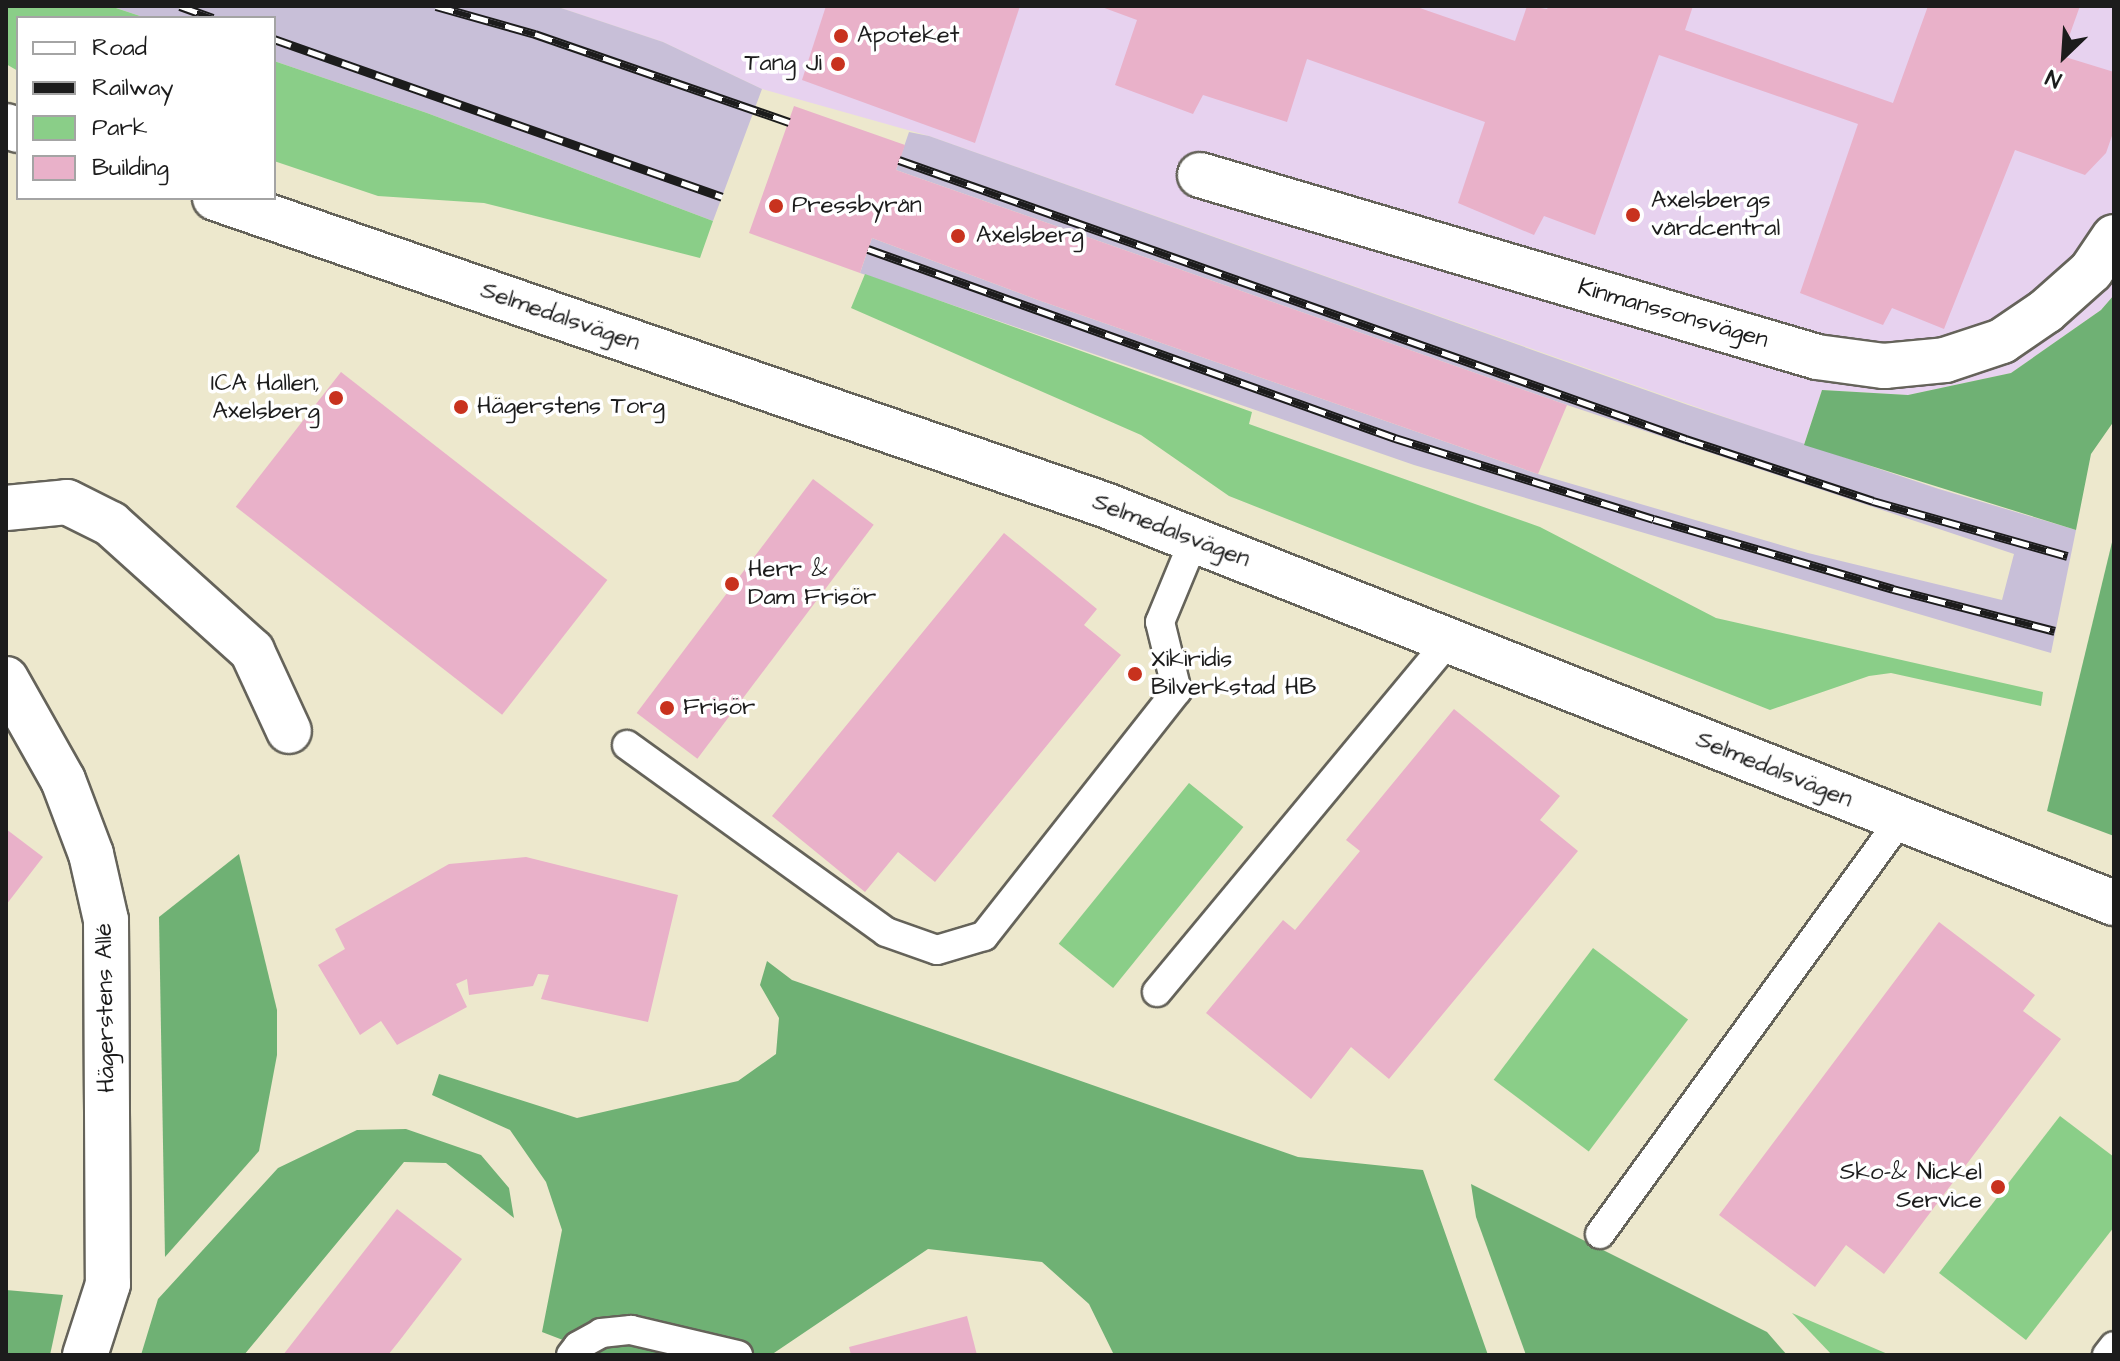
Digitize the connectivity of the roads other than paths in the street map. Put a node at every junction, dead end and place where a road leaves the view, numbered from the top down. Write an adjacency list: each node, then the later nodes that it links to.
1 (1200, 175): 3 (street, Kinmanssonsvägen)
2 (221, 200): 5 (street, Selmedalsvägen)
3 (2114, 237)
4 (6, 508): 8 (street)
5 (1194, 540): 6 (street, Selmedalsvägen); 9 (lane)
6 (1449, 640): 10 (street, Selmedalsvägen); 12 (lane)
7 (6, 679): 15 (street, Hägerstens Allé)
8 (289, 731)
9 (627, 745)
10 (1900, 820): 11 (street, Selmedalsvägen); 13 (lane)
11 (2114, 903)
12 (1157, 992)
13 (1600, 1234)
14 (2114, 1346): 18 (lane)
15 (85, 1355)
16 (571, 1355): 17 (lane)
17 (738, 1355)
18 (2107, 1355)

